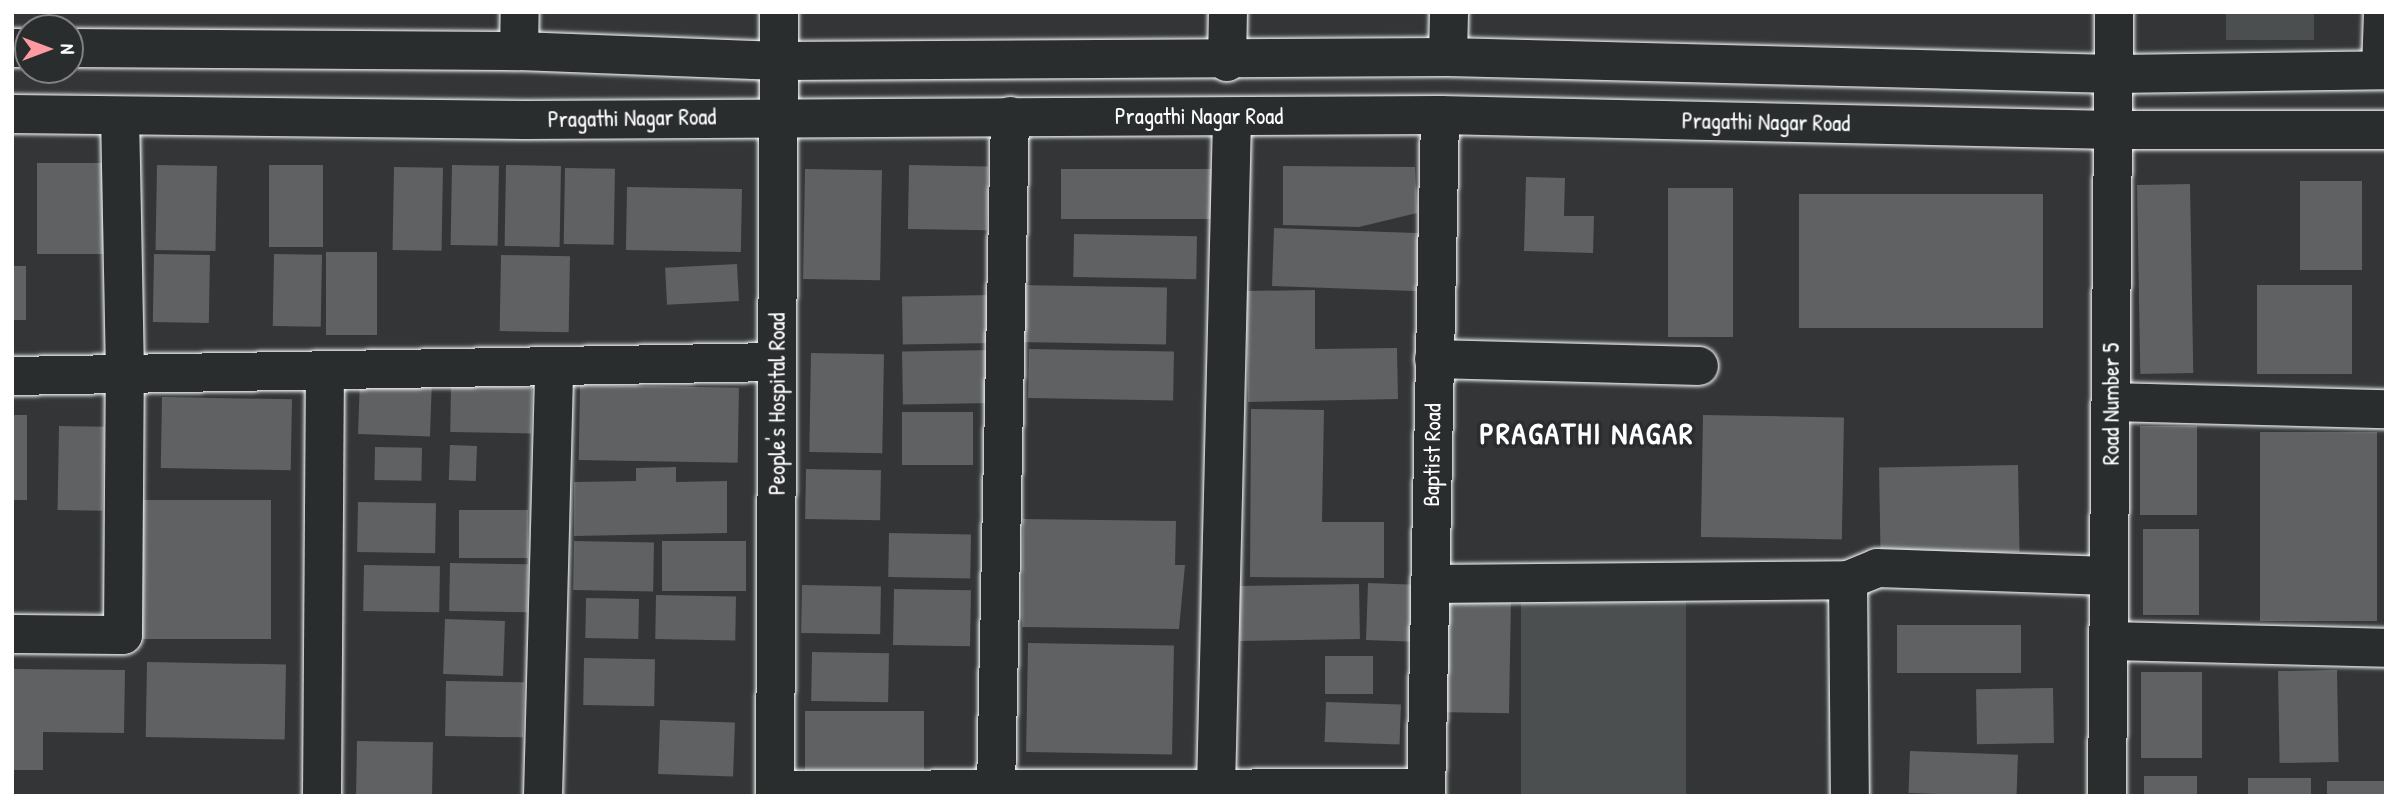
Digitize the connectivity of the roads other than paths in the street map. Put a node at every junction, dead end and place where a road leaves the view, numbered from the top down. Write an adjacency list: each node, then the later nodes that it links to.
1 (520, 12): 8 (street)
2 (779, 12): 10 (street, People's Hospital Road)
3 (1228, 12): 11 (street)
4 (1449, 12): 9 (street)
5 (2114, 12): 13 (street, Road Number 5)
6 (2383, 12): 12 (street)
7 (84, 48): 8 (street)
8 (519, 51): 10 (street)
9 (1448, 57): 11 (street); 13 (street)
10 (779, 61): 11 (street); 17 (street, People's Hospital Road)
11 (1227, 62)
12 (2384, 70): 13 (street)
13 (2114, 74): 20 (street, Road Number 5)
14 (12, 114): 16 (street, Pragathi Nagar Road)
15 (1440, 115): 19 (street, Pragathi Nagar Road); 20 (street, Pragathi Nagar Road); 22 (street, Baptist Road)
16 (120, 116): 17 (street, Pragathi Nagar Road); 27 (street)
17 (777, 116): 18 (street, Pragathi Nagar Road); 23 (street, People's Hospital Road)
18 (1010, 116): 19 (street, Pragathi Nagar Road); 38 (street)
19 (1232, 117): 37 (street)
20 (2113, 130): 21 (street, Pragathi Nagar Road); 29 (street, Road Number 5)
21 (2386, 130)
22 (1434, 359): 25 (street); 33 (street, Baptist Road)
23 (777, 362): 24 (street); 40 (street, People's Hospital Road)
24 (554, 366): 26 (street); 42 (street)
25 (1699, 366)
26 (324, 370): 27 (street); 41 (street)
27 (125, 374): 28 (street); 34 (street)
28 (12, 376)
29 (2111, 402): 30 (street); 31 (street, Road Number 5)
30 (2386, 408)
31 (2109, 576): 32 (street); 35 (street, Road Number 5)
32 (1849, 580): 33 (street); 43 (street)
33 (1430, 584): 39 (street, Baptist Road)
34 (12, 634)
35 (2109, 641): 36 (street); 44 (street, Road Number 5)
36 (2386, 648)
37 (1216, 788): 38 (street); 39 (street)
38 (996, 789): 40 (street)
39 (1426, 792)
40 (775, 793)
41 (322, 796)
42 (543, 796)
43 (1850, 796)
44 (2107, 796)

